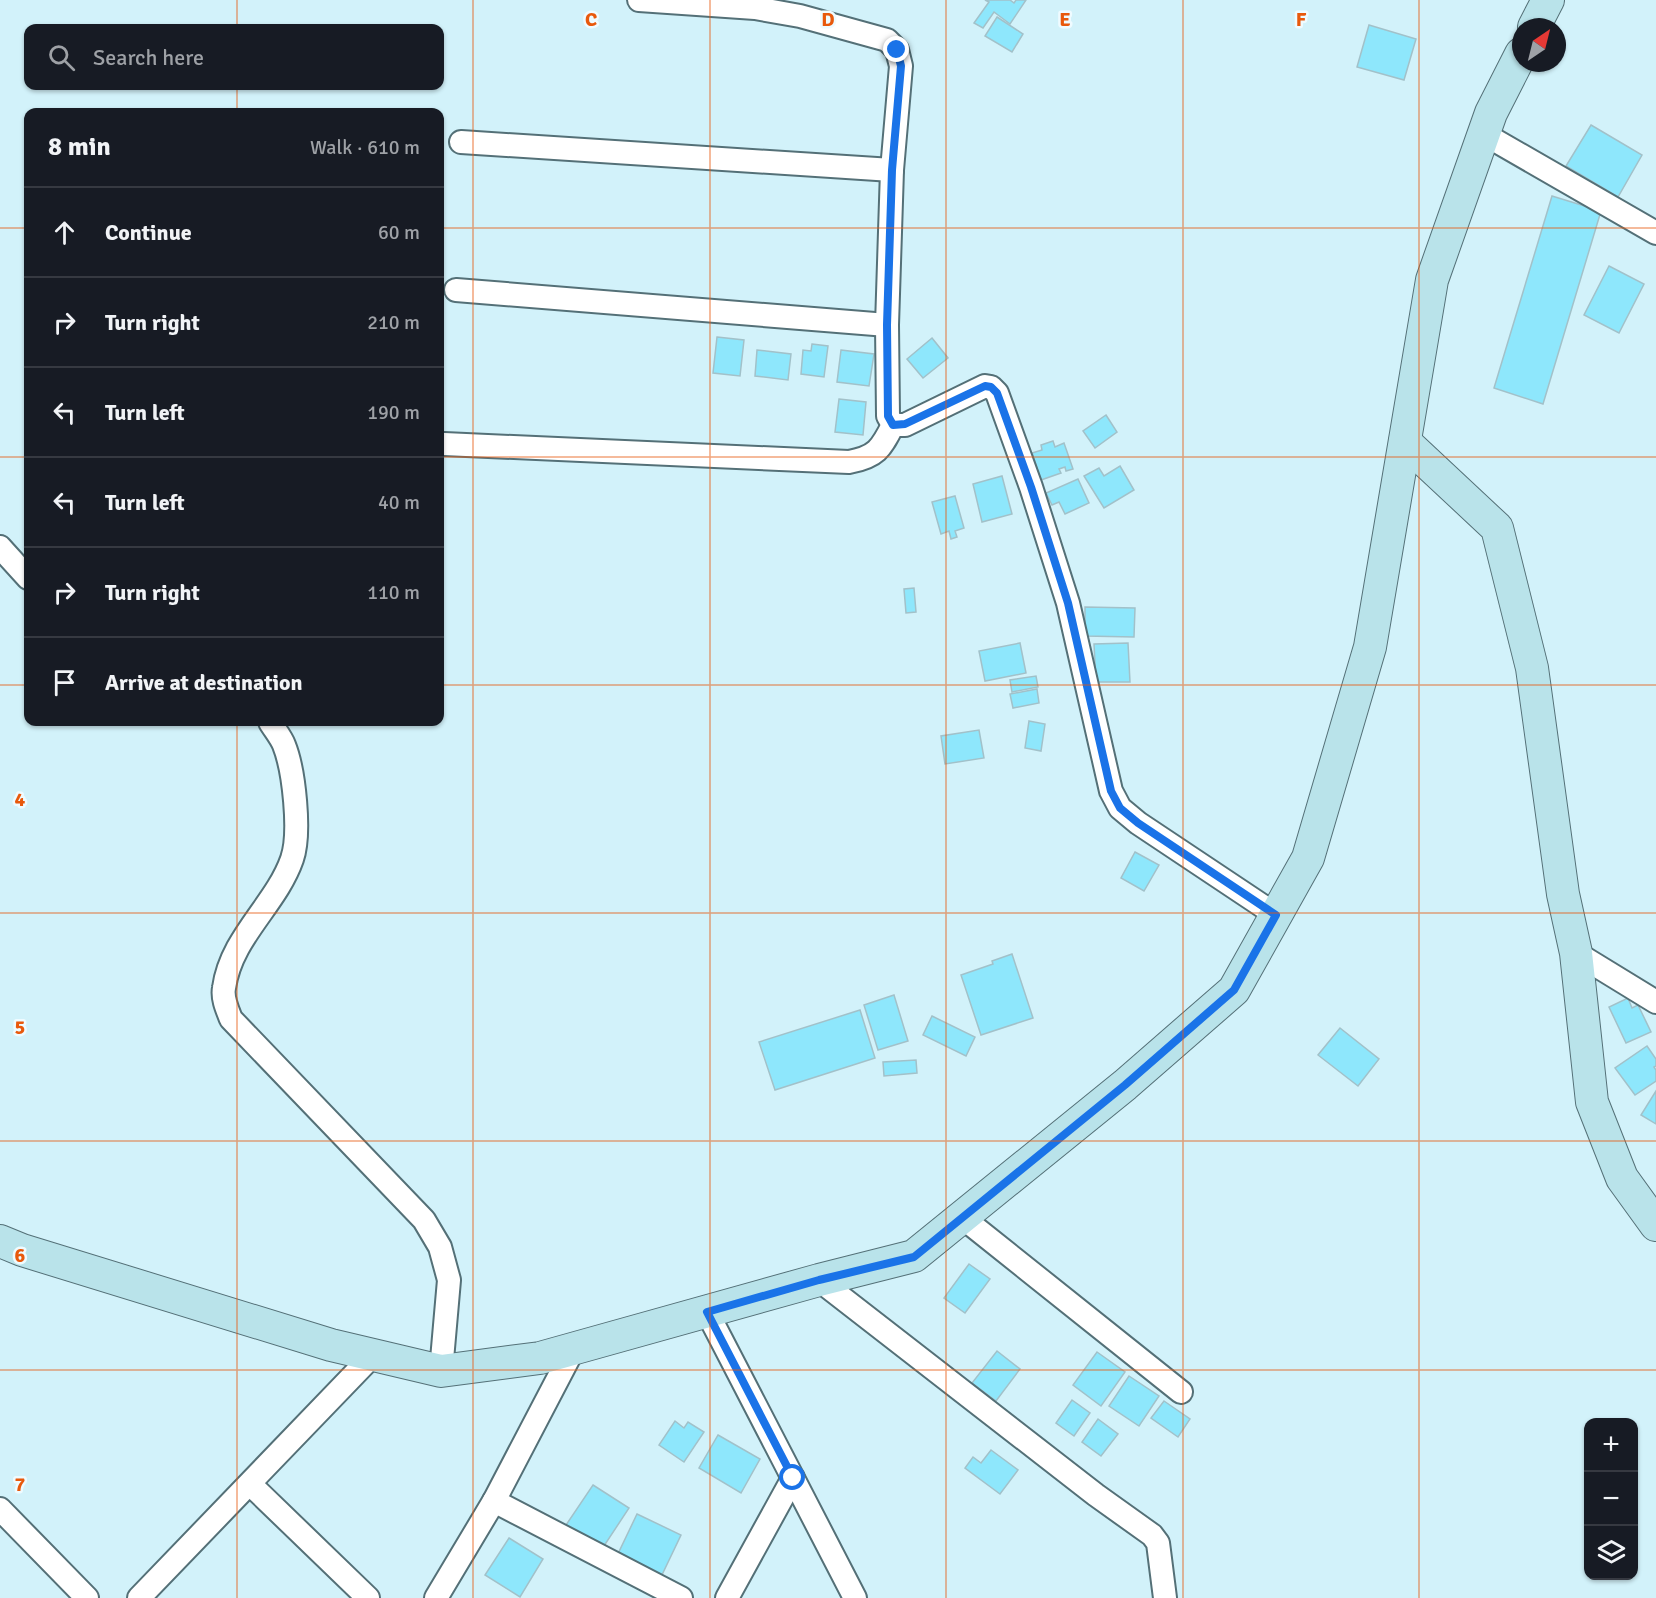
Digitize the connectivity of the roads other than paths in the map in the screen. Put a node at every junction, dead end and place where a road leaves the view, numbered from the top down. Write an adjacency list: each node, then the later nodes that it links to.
1 (639, 0): 7 (street)
2 (1548, 0): 3 (main road)
3 (1539, 18)
4 (1512, 72): 5 (main road)
5 (1484, 134): 8 (street); 12 (main road)
6 (461, 142): 7 (street)
7 (892, 170): 10 (street)
8 (1656, 232)
9 (456, 290): 10 (street)
10 (887, 325): 11 (street)
11 (893, 425): 13 (street); 17 (street)
12 (1405, 442): 17 (main road); 18 (main road)
13 (444, 444)
14 (0, 547): 15 (street)
15 (24, 574)
16 (273, 726): 27 (street)
17 (1276, 915): 20 (main road)
18 (1576, 953): 19 (street); 21 (main road)
19 (1656, 1002)
20 (963, 1218): 23 (main road); 28 (street)
21 (1656, 1225)
22 (0, 1241): 26 (main road)
23 (819, 1280): 24 (main road); 40 (street)
24 (707, 1312): 25 (main road); 29 (street)
25 (574, 1348): 27 (main road); 31 (street)
26 (373, 1355): 27 (main road); 30 (street)
27 (441, 1371)
28 (1181, 1392)
29 (793, 1478): 38 (street); 39 (street)
30 (250, 1484): 34 (street); 35 (street)
31 (494, 1501): 36 (street); 37 (street)
32 (0, 1509): 33 (street)
33 (87, 1598)
34 (139, 1598)
35 (368, 1598)
36 (436, 1598)
37 (681, 1598)
38 (727, 1598)
39 (855, 1598)
40 (1165, 1598)

